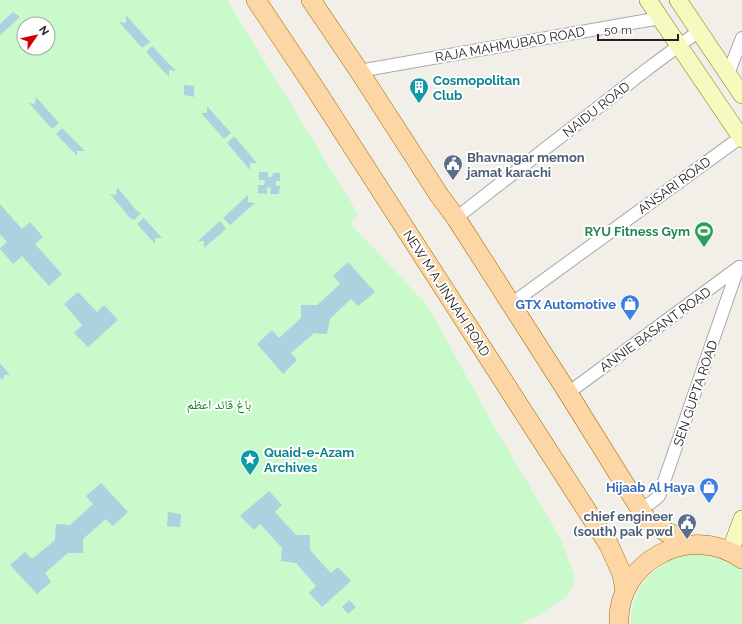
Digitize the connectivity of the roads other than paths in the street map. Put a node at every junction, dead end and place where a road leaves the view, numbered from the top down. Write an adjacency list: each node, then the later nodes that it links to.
1 (256, 0): 21 (main road, NEW M A JINNAH ROAD)
2 (311, 0): 9 (main road)
3 (648, 0): 5 (street)
4 (678, 0): 6 (street)
5 (660, 18): 8 (street); 9 (street, RAJA MAHMUBAD ROAD)
6 (699, 32): 8 (street, NAIDU ROAD); 10 (street)
7 (742, 38): 10 (street)
8 (679, 45): 12 (street); 13 (street, NAIDU ROAD)
9 (360, 71): 13 (main road)
10 (728, 74): 11 (street)
11 (742, 95)
12 (741, 138): 15 (street, ANSARI ROAD)
13 (456, 218): 15 (main road)
14 (740, 267): 16 (street, ANNIE BASANT ROAD); 17 (street, SEN GUPTA ROAD)
15 (511, 304): 16 (main road)
16 (568, 393): 17 (main road)
17 (640, 509): 19 (main road)
18 (742, 519): 20 (street)
19 (684, 545): 20 (main road); 21 (main road)
20 (736, 555)
21 (625, 591): 22 (main road)
22 (617, 623)

